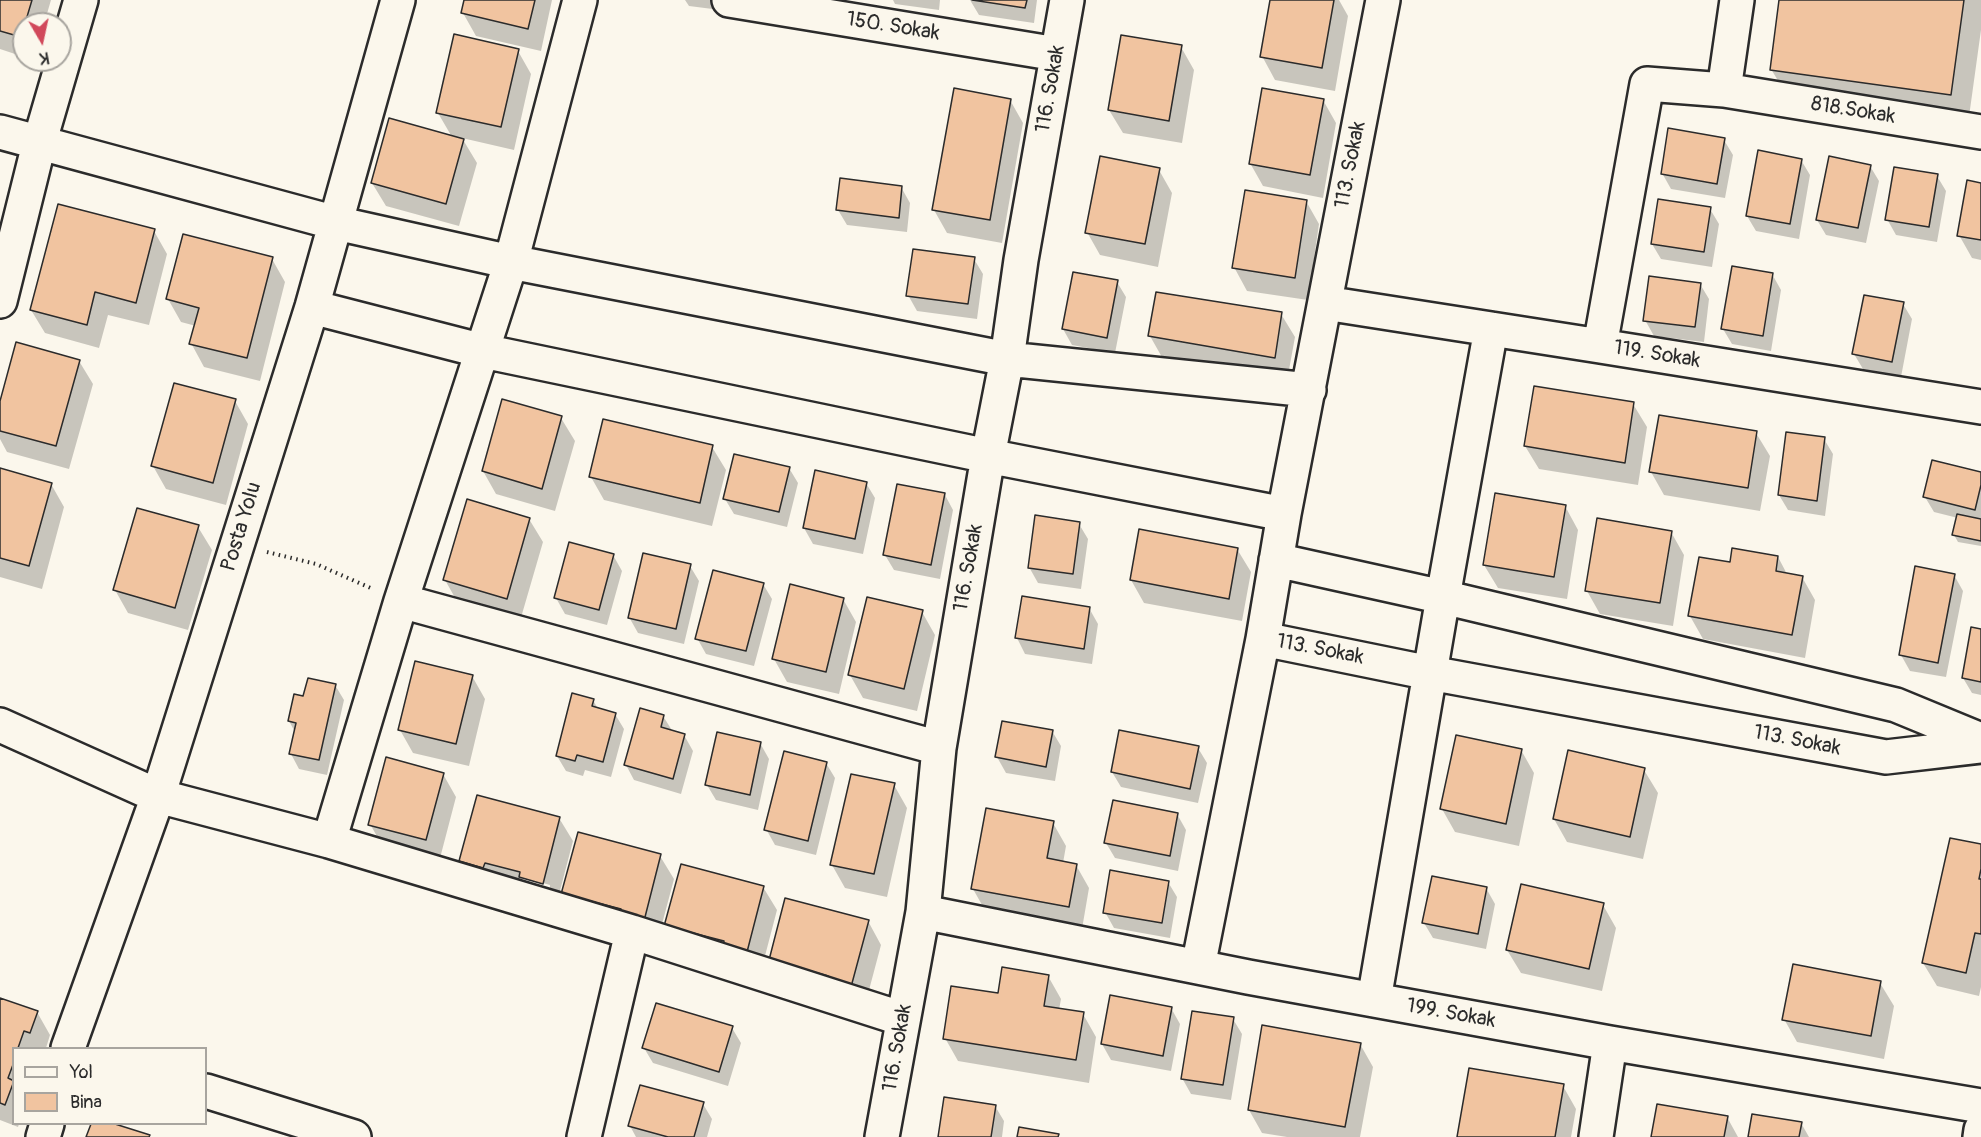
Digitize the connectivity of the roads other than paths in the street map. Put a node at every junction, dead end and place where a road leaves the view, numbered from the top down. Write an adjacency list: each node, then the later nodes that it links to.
1 (81, 0): 12 (street)
2 (398, 0): 13 (street, Posta Yolu)
3 (580, 0): 14 (street)
4 (729, 0): 8 (street, 150. Sokak)
5 (1067, 0): 8 (street, 116. Sokak)
6 (1383, 0): 16 (street, 113. Sokak)
7 (1737, 0): 9 (street)
8 (1057, 54): 21 (street, 116. Sokak)
9 (1724, 90): 11 (street, 818.Sokak); 19 (street, 119. Sokak)
10 (0, 132): 12 (street)
11 (1981, 132)
12 (39, 144): 13 (street); 15 (street)
13 (336, 222): 14 (street); 17 (street, Posta Yolu)
14 (511, 262): 20 (street); 21 (street)
15 (0, 301)
16 (1324, 303): 18 (street); 22 (street, 113. Sokak)
17 (312, 308): 20 (street); 35 (street, Posta Yolu)
18 (1491, 329): 19 (street); 27 (street)
19 (1600, 346): 23 (street, 119. Sokak)
20 (483, 351): 24 (street); 28 (street)
21 (1007, 359): 22 (street); 24 (street, 116. Sokak)
22 (1308, 390): 25 (street, 113. Sokak)
23 (1981, 407)
24 (988, 456): 25 (street); 34 (street, 116. Sokak)
25 (1284, 514): 26 (street, 113. Sokak)
26 (1276, 560): 27 (street); 29 (street, 113. Sokak)
27 (1443, 597): 30 (street); 32 (street)
28 (401, 601): 34 (street); 36 (street)
29 (1263, 639): 30 (street, 113. Sokak); 39 (street)
30 (1430, 673): 33 (street, 113. Sokak); 40 (street)
31 (0, 725): 35 (street)
32 (1981, 740)
33 (1981, 746)
34 (939, 748): 37 (street, 116. Sokak)
35 (158, 796): 36 (street); 43 (street, Posta Yolu)
36 (329, 841): 38 (street)
37 (923, 912): 39 (street, 199. Sokak); 41 (street, 116. Sokak)
38 (632, 932): 41 (street); 48 (street)
39 (1198, 968): 40 (street, 199. Sokak)
40 (1374, 1000): 42 (street, 199. Sokak)
41 (903, 1019): 49 (street, 116. Sokak)
42 (1610, 1043): 45 (street, 199. Sokak); 50 (street)
43 (68, 1047)
44 (207, 1091): 47 (street)
45 (1981, 1106)
46 (1981, 1130): 51 (street)
47 (354, 1137)
48 (584, 1137)
49 (882, 1137)
50 (1596, 1137)
51 (1980, 1137)

